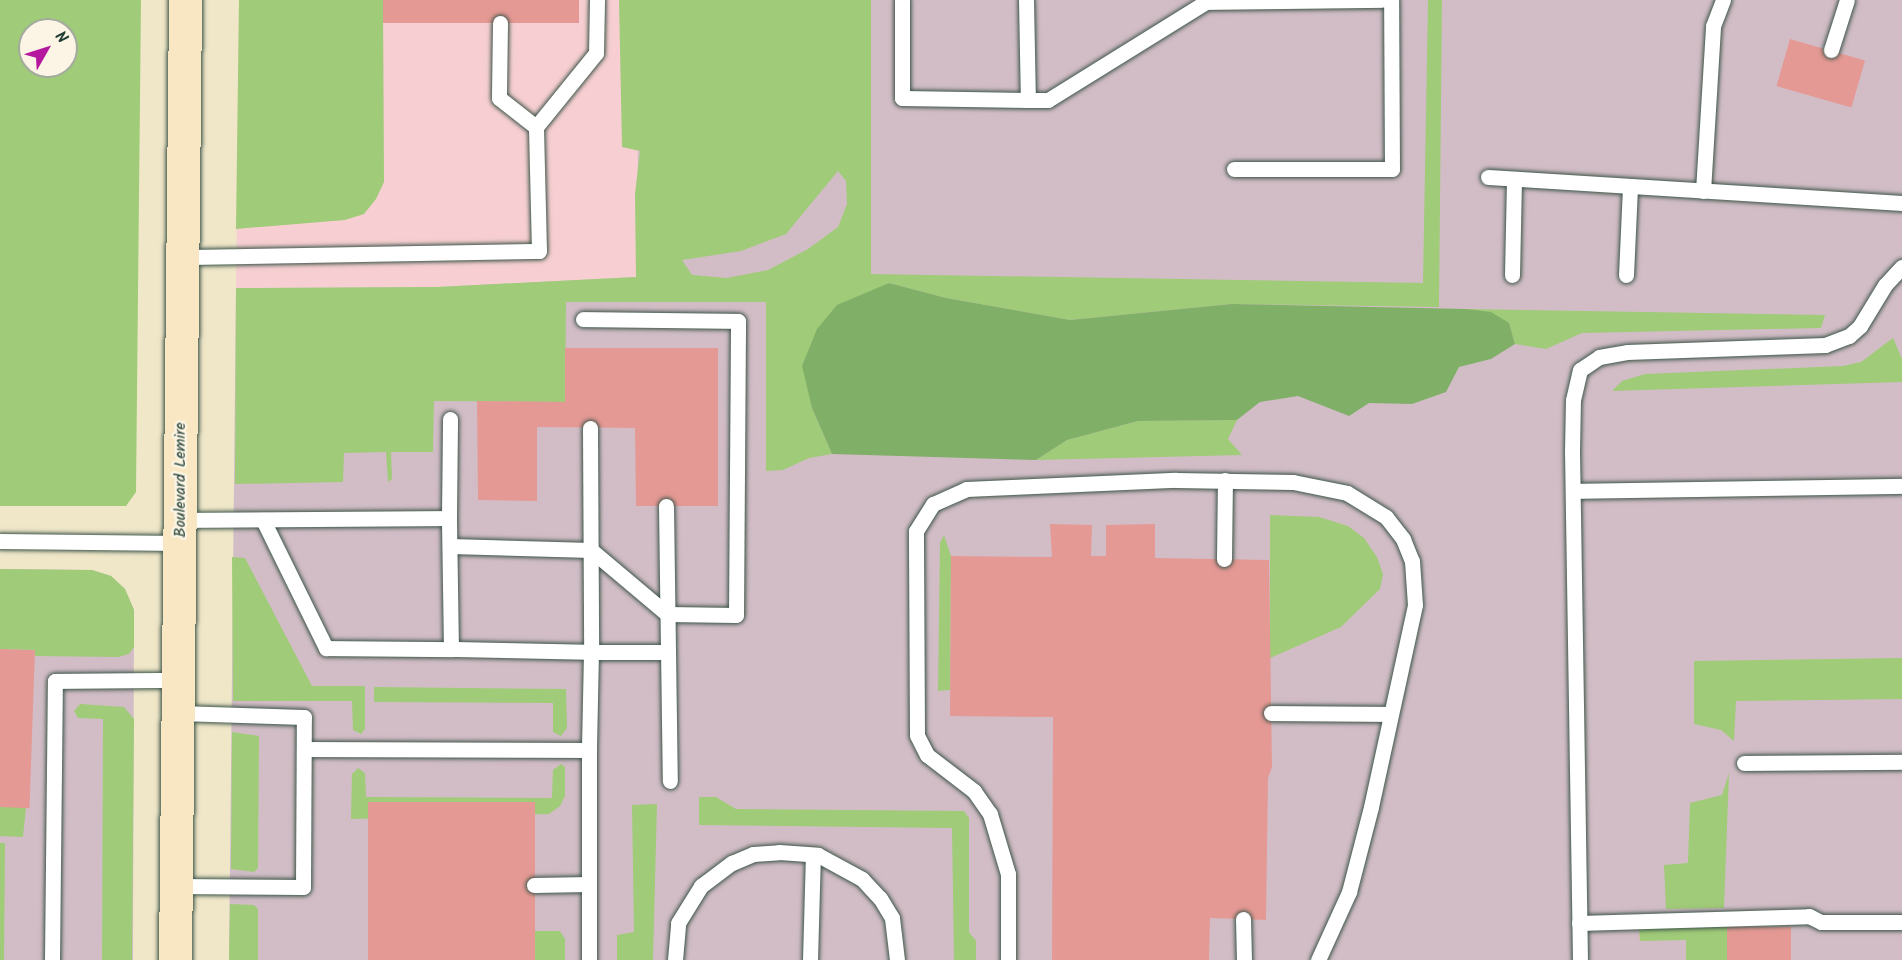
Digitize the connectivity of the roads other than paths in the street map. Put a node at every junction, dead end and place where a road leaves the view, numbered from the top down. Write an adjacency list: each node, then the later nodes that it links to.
1 (185, 0): 20 (main road, Boulevard Lemire)
2 (597, 0): 13 (lane)
3 (902, 0): 12 (lane)
4 (1026, 0): 12 (lane)
5 (1381, 0): 9 (lane)
6 (1391, 0): 14 (lane)
7 (1723, 0): 18 (lane)
8 (1847, 0): 11 (lane)
9 (1270, 1): 12 (lane)
10 (500, 23): 13 (lane)
11 (1831, 50)
12 (1028, 100)
13 (537, 127): 20 (lane)
14 (1234, 169)
15 (1488, 177): 16 (lane)
16 (1514, 179): 17 (lane); 22 (lane)
17 (1630, 186): 18 (lane); 23 (lane)
18 (1703, 190): 19 (lane)
19 (1902, 203)
20 (183, 257): 33 (main road, Boulevard Lemire)
21 (1902, 267): 29 (lane)
22 (1512, 275)
23 (1626, 275)
24 (583, 320): 38 (lane)
25 (450, 419): 31 (lane)
26 (590, 428): 36 (lane)
27 (1225, 480): 37 (lane); 45 (lane); 64 (lane)
28 (1902, 486): 29 (lane)
29 (1573, 491): 57 (lane)
30 (666, 506): 38 (lane)
31 (449, 518): 32 (lane); 35 (lane)
32 (263, 520): 33 (lane); 39 (lane)
33 (181, 531): 34 (lane); 42 (main road, Boulevard Lemire)
34 (0, 541)
35 (450, 546): 36 (lane); 39 (lane)
36 (591, 550): 38 (lane); 40 (lane)
37 (1224, 560)
38 (667, 614): 41 (lane)
39 (451, 649): 40 (lane)
40 (591, 652): 41 (lane); 47 (lane)
41 (668, 652): 50 (lane)
42 (179, 680): 43 (main road, Boulevard Lemire); 58 (lane)
43 (179, 713): 46 (lane); 54 (main road, Boulevard Lemire)
44 (1271, 713): 45 (lane)
45 (1391, 714): 66 (lane)
46 (304, 749): 47 (lane); 54 (lane)
47 (589, 750): 52 (lane)
48 (1902, 762): 49 (lane)
49 (1744, 763)
50 (670, 781)
51 (813, 855): 61 (lane); 62 (lane); 63 (lane)
52 (589, 884): 53 (lane); 60 (lane)
53 (534, 885)
54 (176, 886): 59 (main road, Boulevard Lemire)
55 (1243, 919): 65 (lane)
56 (1902, 922): 57 (lane)
57 (1579, 924): 67 (lane)
58 (52, 960)
59 (175, 960)
60 (590, 960)
61 (675, 960)
62 (810, 960)
63 (897, 960)
64 (1008, 960)
65 (1244, 960)
66 (1318, 960)
67 (1580, 960)

